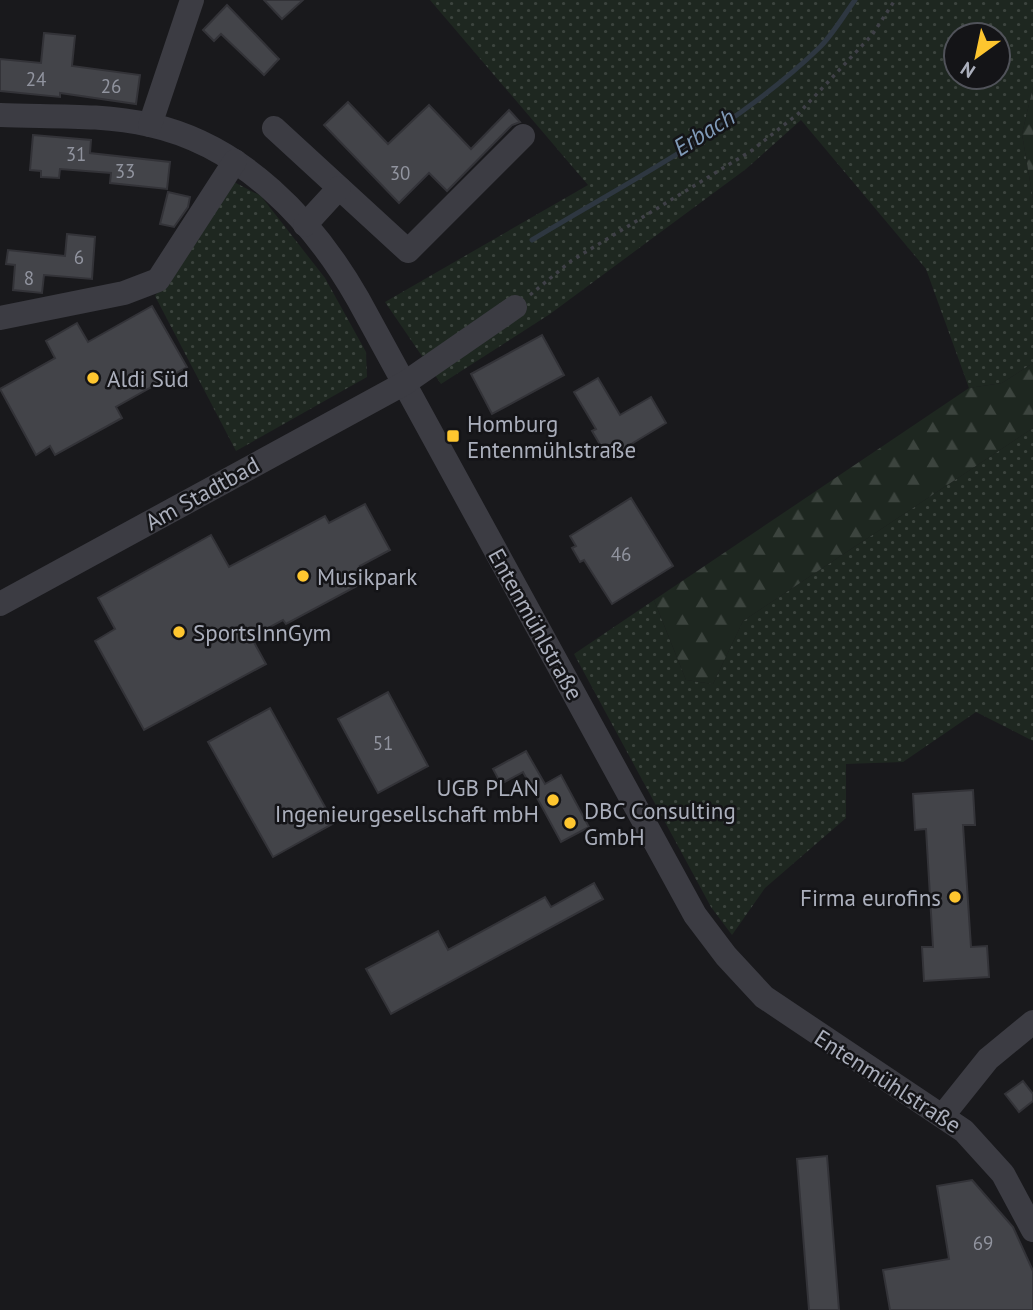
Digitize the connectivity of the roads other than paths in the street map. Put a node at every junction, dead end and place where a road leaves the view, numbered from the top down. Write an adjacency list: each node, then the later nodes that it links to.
1 (192, 0): 3 (street)
2 (0, 115): 3 (street, Entenmühlstraße)
3 (150, 125): 6 (street, Entenmühlstraße)
4 (274, 128): 7 (street)
5 (523, 136): 7 (street)
6 (235, 161): 8 (street, Entenmühlstraße); 10 (street)
7 (339, 188): 8 (street)
8 (305, 225): 11 (street, Entenmühlstraße)
9 (515, 307): 11 (street, Am Stadtbad)
10 (0, 318)
11 (405, 383): 12 (street, Am Stadtbad); 14 (street, Entenmühlstraße)
12 (0, 604)
13 (1033, 1022): 14 (street)
14 (944, 1114): 15 (street, Entenmühlstraße)
15 (1033, 1230)

